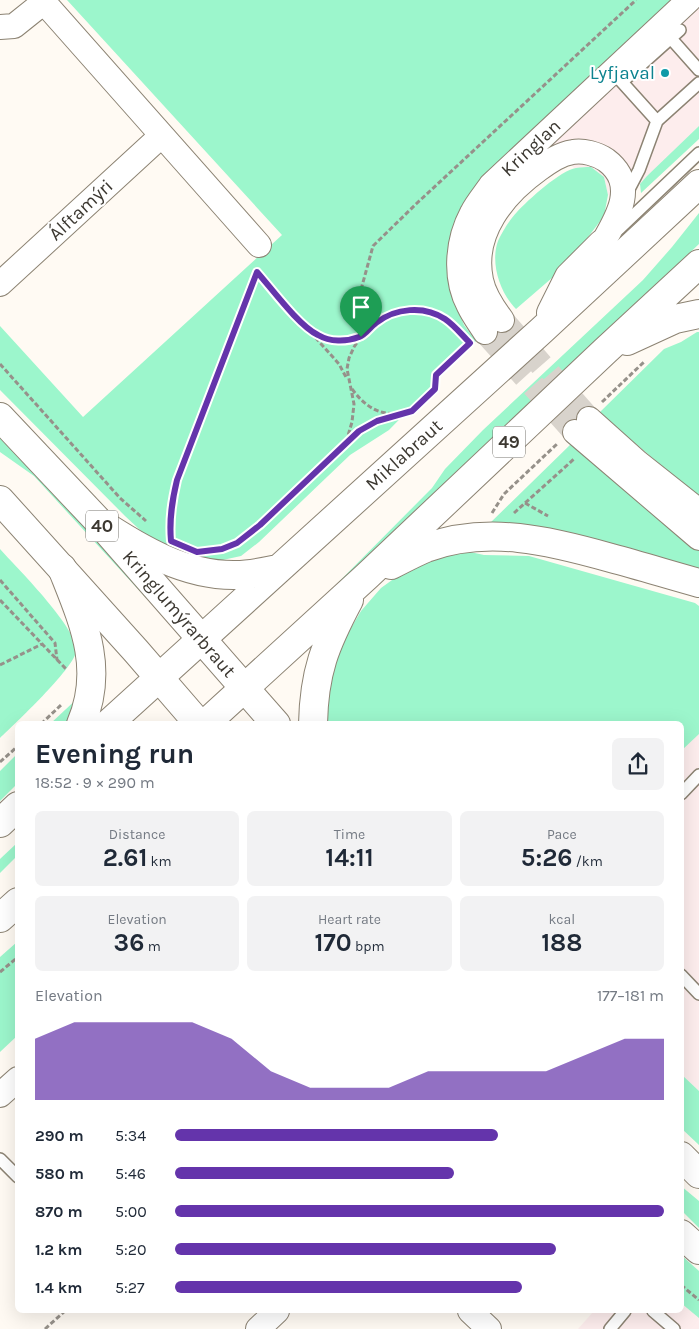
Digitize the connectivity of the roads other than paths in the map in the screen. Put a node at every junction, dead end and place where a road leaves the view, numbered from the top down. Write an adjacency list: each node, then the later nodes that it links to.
1 (689, 0): 4 (street, Kringlan)
2 (43, 1): 3 (street); 9 (street)
3 (0, 27)
4 (670, 32): 5 (lane); 6 (street, Kringlan)
5 (699, 70)
6 (617, 77): 8 (lane); 12 (street, Kringlan)
7 (699, 83): 8 (lane)
8 (657, 121): 12 (lane)
9 (162, 136): 14 (street); 16 (street, Álftamýri)
10 (699, 153): 13 (lane)
11 (699, 184): 18 (main road, Miklabraut)
12 (622, 204): 13 (street, Kringlan)
13 (602, 244): 18 (main road)
14 (259, 245)
15 (695, 275): 19 (main road, 49)
16 (0, 284)
17 (699, 314): 19 (main road)
18 (542, 330): 26 (main road, Miklabraut)
19 (605, 351): 27 (main road, 49)
20 (0, 416): 23 (main road, Kringlumýrarbraut / 40)
21 (0, 500): 25 (main road)
22 (699, 510): 24 (street)
23 (99, 522): 26 (main road); 29 (main road, Kringlumýrarbraut / 40)
24 (699, 538)
25 (62, 568): 30 (main road); 32 (main road)
26 (278, 569): 29 (main road, Miklabraut)
27 (362, 581): 28 (main road); 31 (main road, 49); 37 (main road)
28 (699, 583)
29 (202, 639): 30 (main road, Miklabraut); 31 (main road, Kringlumýrarbraut / 40)
30 (160, 678): 33 (main road, Miklabraut); 34 (main road)
31 (244, 688): 35 (main road, 49); 36 (main road, Kringlumýrarbraut / 40)
32 (82, 721)
33 (111, 721)
34 (196, 721)
35 (208, 721)
36 (273, 721)
37 (313, 721)
38 (699, 775): 39 (lane)
39 (684, 791)
40 (15, 809): 41 (main road)
41 (0, 823)
42 (15, 905): 43 (main road)
43 (0, 918)
44 (684, 978): 45 (lane)
45 (699, 994)
46 (15, 1082): 47 (street)
47 (0, 1095)
48 (0, 1158): 50 (lane)
49 (684, 1159): 51 (main road)
50 (15, 1174)
51 (699, 1174)
52 (684, 1237): 53 (main road)
53 (699, 1250)
54 (275, 1313): 58 (street)
55 (472, 1313): 59 (street)
56 (623, 1313): 60 (lane)
57 (655, 1313): 61 (lane)
58 (258, 1329)
59 (489, 1329)
60 (610, 1329)
61 (674, 1329)

